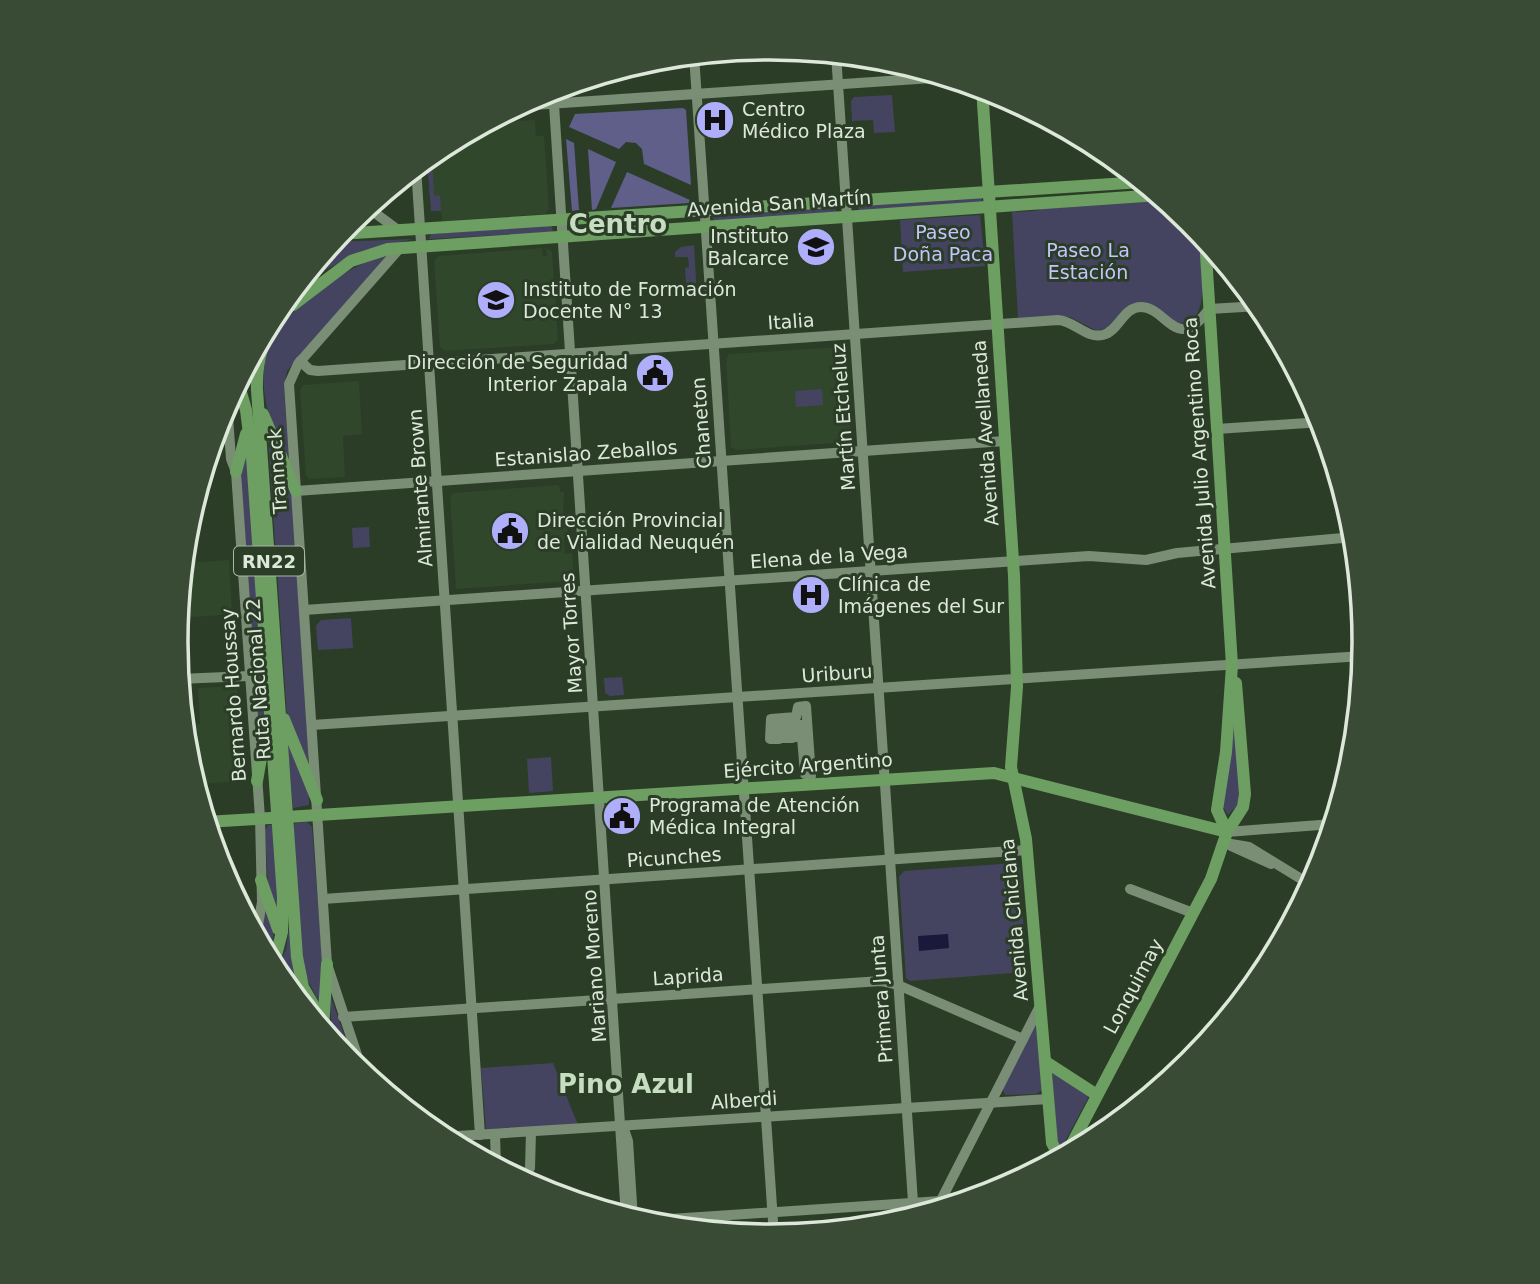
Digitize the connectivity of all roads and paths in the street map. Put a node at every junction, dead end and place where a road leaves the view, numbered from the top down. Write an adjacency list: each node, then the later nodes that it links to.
1 (837, 63): 4 (street, Martín Etcheluz)
2 (695, 64): 5 (street, Chaneton)
3 (921, 79): 4 (street)
4 (838, 85): 5 (street); 13 (street, Martín Etcheluz)
5 (697, 94): 8 (street); 15 (street, Chaneton)
6 (983, 100): 11 (main road, Avenida Avellaneda)
7 (548, 103): 8 (street)
8 (554, 103): 18 (street, Mayor Torres)
9 (417, 179): 20 (street, Almirante Brown)
10 (1128, 183): 11 (main road, Avenida San Martín)
11 (989, 192): 13 (main road, Avenida San Martín); 14 (main road, Avenida Avellaneda)
12 (1144, 196): 14 (main road, Avenida San Martín)
13 (846, 201): 15 (main road, Avenida San Martín); 17 (street, Martín Etcheluz)
14 (990, 207): 17 (main road, Avenida San Martín); 30 (main road, Avenida Avellaneda)
15 (705, 211): 18 (main road, Avenida San Martín); 19 (street, Chaneton)
16 (376, 213): 21 (street)
17 (847, 218): 19 (main road, Avenida San Martín); 31 (street, Martín Etcheluz)
18 (562, 221): 20 (main road, Avenida San Martín); 23 (street, Mayor Torres)
19 (706, 228): 23 (main road, Avenida San Martín); 32 (street, Chaneton)
20 (420, 230): 21 (main road, Avenida San Martín); 25 (street, Almirante Brown)
21 (402, 232): 22 (main road, Avenida San Martín)
22 (355, 234)
23 (563, 238): 25 (main road, Avenida San Martín); 33 (street, Mayor Torres)
24 (400, 248): 25 (main road, Avenida San Martín); 27 (main road, Avenida San Martín); 34 (street, Trannack)
25 (422, 248): 35 (street, Almirante Brown)
26 (1206, 256): 29 (main road, Avenida Julio Argentino Roca)
27 (297, 303)
28 (1246, 307): 29 (street)
29 (1209, 309): 30 (street, Italia); 42 (main road, Avenida Julio Argentino Roca)
30 (998, 324): 31 (street, Italia); 43 (main road, Avenida Avellaneda)
31 (855, 334): 32 (street, Italia); 44 (street, Martín Etcheluz)
32 (713, 344): 33 (street, Italia); 45 (street, Chaneton)
33 (571, 354): 35 (street, Italia); 46 (street, Mayor Torres)
34 (300, 361): 35 (street, Italia); 49 (street, Trannack)
35 (429, 364): 48 (street, Almirante Brown)
36 (258, 366): 37 (main road, Ruta Nacional 22 / RN22)
37 (257, 390): 49 (main road); 65 (main road, Ruta Nacional 22 / RN22)
38 (242, 397): 39 (main road, Ruta Nacional 22 / RN22)
39 (248, 416): 47 (main road); 65 (main road, Ruta Nacional 22 / RN22)
40 (1309, 423): 42 (street)
41 (229, 427): 47 (street, Bernardo Houssay)
42 (1217, 429): 51 (main road, Avenida Julio Argentino Roca)
43 (1005, 441): 44 (street, Estanislao Zeballos); 52 (main road, Avenida Avellaneda)
44 (863, 451): 45 (street, Estanislao Zeballos); 53 (street, Martín Etcheluz)
45 (721, 461): 46 (street, Estanislao Zeballos); 54 (street, Chaneton)
46 (578, 471): 48 (street, Estanislao Zeballos); 55 (street, Mayor Torres)
47 (236, 472): 60 (street, Bernardo Houssay)
48 (437, 481): 49 (street, Estanislao Zeballos); 56 (street, Almirante Brown)
49 (296, 491): 57 (street, Trannack)
50 (1343, 538): 51 (street, Elena de la Vega)
51 (1225, 549): 52 (street, Elena de la Vega); 59 (main road, Avenida Julio Argentino Roca)
52 (1013, 561): 53 (street, Elena de la Vega); 62 (main road, Avenida Avellaneda)
53 (871, 571): 54 (street, Elena de la Vega); 63 (street, Martín Etcheluz)
54 (729, 581): 55 (street, Elena de la Vega); 64 (street, Chaneton)
55 (586, 590): 56 (street, Elena de la Vega); 66 (street, Mayor Torres)
56 (445, 600): 57 (street, Elena de la Vega); 67 (street, Almirante Brown)
57 (304, 610): 68 (street, Trannack)
58 (1352, 657): 59 (street, Uriburu)
59 (1232, 665): 62 (street, Uriburu); 82 (main road, Avenida Julio Argentino Roca); 82 (main road, Avenida Julio Argentino Roca)
60 (249, 676): 61 (street); 72 (street, Bernardo Houssay)
61 (189, 679)
62 (1017, 679): 63 (street, Uriburu); 70 (main road, Avenida Avellaneda)
63 (878, 688): 64 (street, Uriburu); 71 (street, Martín Etcheluz)
64 (737, 697): 66 (street, Uriburu); 73 (street, Chaneton)
65 (274, 700): 72 (main road); 75 (main road); 78 (main road, Ruta Nacional 22 / RN22)
66 (594, 707): 67 (street, Uriburu); 74 (street, Mayor Torres)
67 (453, 716): 68 (street, Uriburu); 76 (street, Almirante Brown)
68 (312, 725): 75 (street, Trannack)
69 (811, 776): 69 (street)
70 (1012, 777): 71 (main road, Ejército Argentino); 82 (main road, Ejército Argentino); 83 (main road, Avenida Chiclana)
71 (884, 779): 73 (main road, Ejército Argentino); 84 (street, Primera Junta)
72 (257, 781): 79 (street, Bernardo Houssay)
73 (743, 788): 74 (main road, Ejército Argentino); 85 (street, Chaneton)
74 (600, 797): 76 (main road, Ejército Argentino); 86 (street, Mariano Moreno)
75 (317, 800): 77 (street, Trannack)
76 (459, 807): 77 (main road, Ejército Argentino); 89 (street, Almirante Brown)
77 (318, 816): 78 (main road, Ejército Argentino); 91 (street, Trannack)
78 (282, 817): 79 (main road, Ejército Argentino); 94 (main road, Ruta Nacional 22 / RN22); 100 (main road, Ruta Nacional 22 / RN22)
79 (260, 818): 80 (main road, Ejército Argentino); 88 (street, Bernardo Houssay)
80 (216, 821)
81 (1323, 825): 82 (street, Ejército Argentino)
82 (1226, 837): 87 (street); 92 (main road, Lonquimay)
83 (1027, 850): 84 (street, Picunches); 101 (main road, Avenida Chiclana)
84 (890, 860): 85 (street, Picunches); 97 (street, Primera Junta)
85 (748, 870): 86 (street, Picunches); 98 (street, Chaneton)
86 (605, 879): 89 (street, Picunches); 99 (street, Mariano Moreno)
87 (1302, 879)
88 (261, 880): 93 (street, Bernardo Houssay); 94 (main road)
89 (464, 889): 91 (street, Picunches); 102 (street, Almirante Brown)
90 (1130, 889): 92 (street)
91 (323, 899): 96 (street, Trannack)
92 (1193, 912): 108 (main road, Lonquimay)
93 (259, 921)
94 (281, 942): 95 (main road, Ruta Nacional 22 / RN22)
95 (278, 952)
96 (327, 964): 103 (main road); 104 (street, Trannack)
97 (898, 985): 98 (street, Laprida); 105 (street, Laprida); 111 (street, Primera Junta)
98 (757, 989): 99 (street, Laprida); 112 (street, Chaneton)
99 (614, 999): 102 (street, Laprida); 113 (street, Mariano Moreno)
100 (311, 1001)
101 (1041, 1004): 105 (street); 107 (main road, Avenida Chiclana)
102 (472, 1008): 104 (street, Laprida); 116 (street, Almirante Brown)
103 (324, 1016)
104 (343, 1017): 106 (street, Trannack)
105 (1023, 1039): 110 (street)
106 (354, 1050)
107 (1046, 1062): 108 (main road); 109 (main road, Avenida Chiclana)
108 (1097, 1095): 118 (main road, Lonquimay)
109 (1049, 1099): 110 (street, Alberdi); 119 (main road, Avenida Chiclana)
110 (991, 1102): 111 (street, Alberdi); 122 (street)
111 (906, 1107): 112 (street, Alberdi); 123 (street, Primera Junta)
112 (765, 1116): 113 (street, Alberdi); 128 (street, Chaneton)
113 (622, 1126): 114 (street, Alberdi); 125 (street, Mariano Moreno); 127 (street)
114 (531, 1132): 115 (street, Alberdi); 121 (street)
115 (495, 1134): 116 (street, Alberdi); 120 (street)
116 (480, 1135): 117 (street, Alberdi)
117 (463, 1136)
118 (1075, 1137)
119 (1054, 1150)
120 (496, 1155)
121 (528, 1171)
122 (941, 1199)
123 (913, 1202): 124 (street); 126 (street, Primera Junta); 128 (street)
124 (926, 1204)
125 (626, 1206)
126 (913, 1207)
127 (632, 1208)
128 (772, 1212): 129 (street); 130 (street, Chaneton)
129 (683, 1218)
130 (773, 1224)

